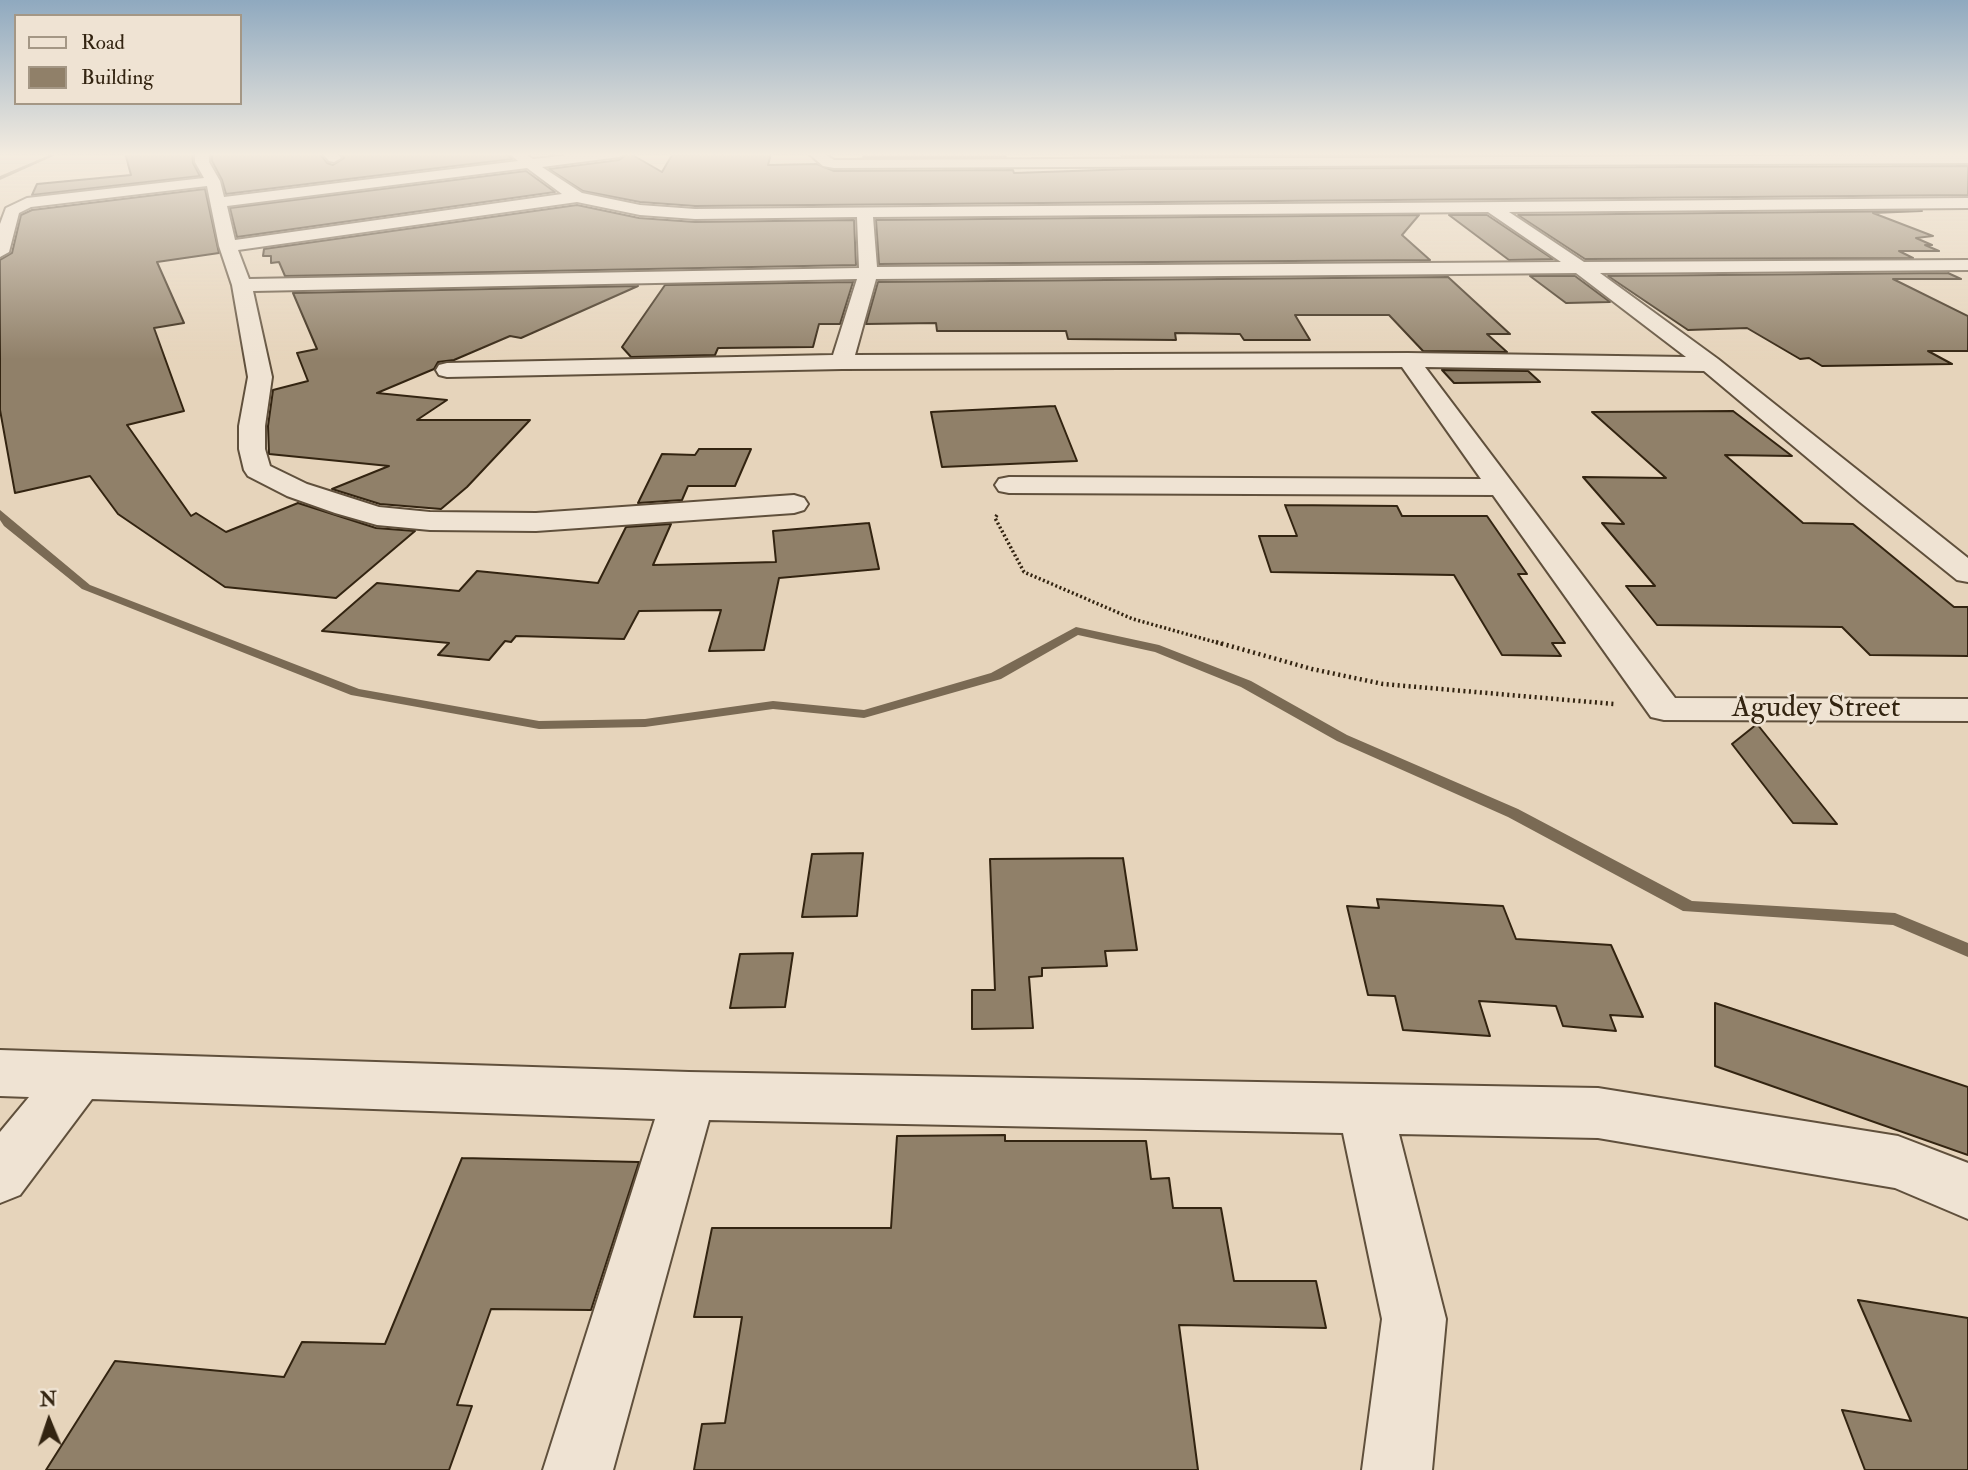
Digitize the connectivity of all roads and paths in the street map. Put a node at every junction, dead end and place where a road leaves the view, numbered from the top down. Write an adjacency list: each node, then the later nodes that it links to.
1 (9, 222): 7 (street)
2 (223, 222): 6 (street)
3 (402, 222): 6 (street)
4 (865, 222): 10 (street)
5 (1513, 222): 9 (street)
6 (228, 246): 11 (street)
7 (0, 253)
8 (1968, 265): 9 (street)
9 (1582, 269): 10 (street); 14 (street)
10 (868, 273): 11 (street); 13 (street)
11 (242, 285): 18 (street)
12 (1408, 360): 13 (street); 14 (street); 17 (street)
13 (842, 362): 15 (street)
14 (1710, 364): 19 (street)
15 (447, 370)
16 (1009, 485): 17 (street); 20 (path)
17 (1502, 487): 20 (street)
18 (794, 504)
19 (1968, 573)
20 (1664, 709): 21 (street, Agudey Street)
21 (1968, 710)
22 (0, 1073): 23 (street)
23 (79, 1074): 24 (street); 26 (street)
24 (689, 1096): 25 (street); 28 (street)
25 (1365, 1108): 27 (street); 29 (street)
26 (0, 1176)
27 (1968, 1191)
28 (578, 1470)
29 (1397, 1470)

